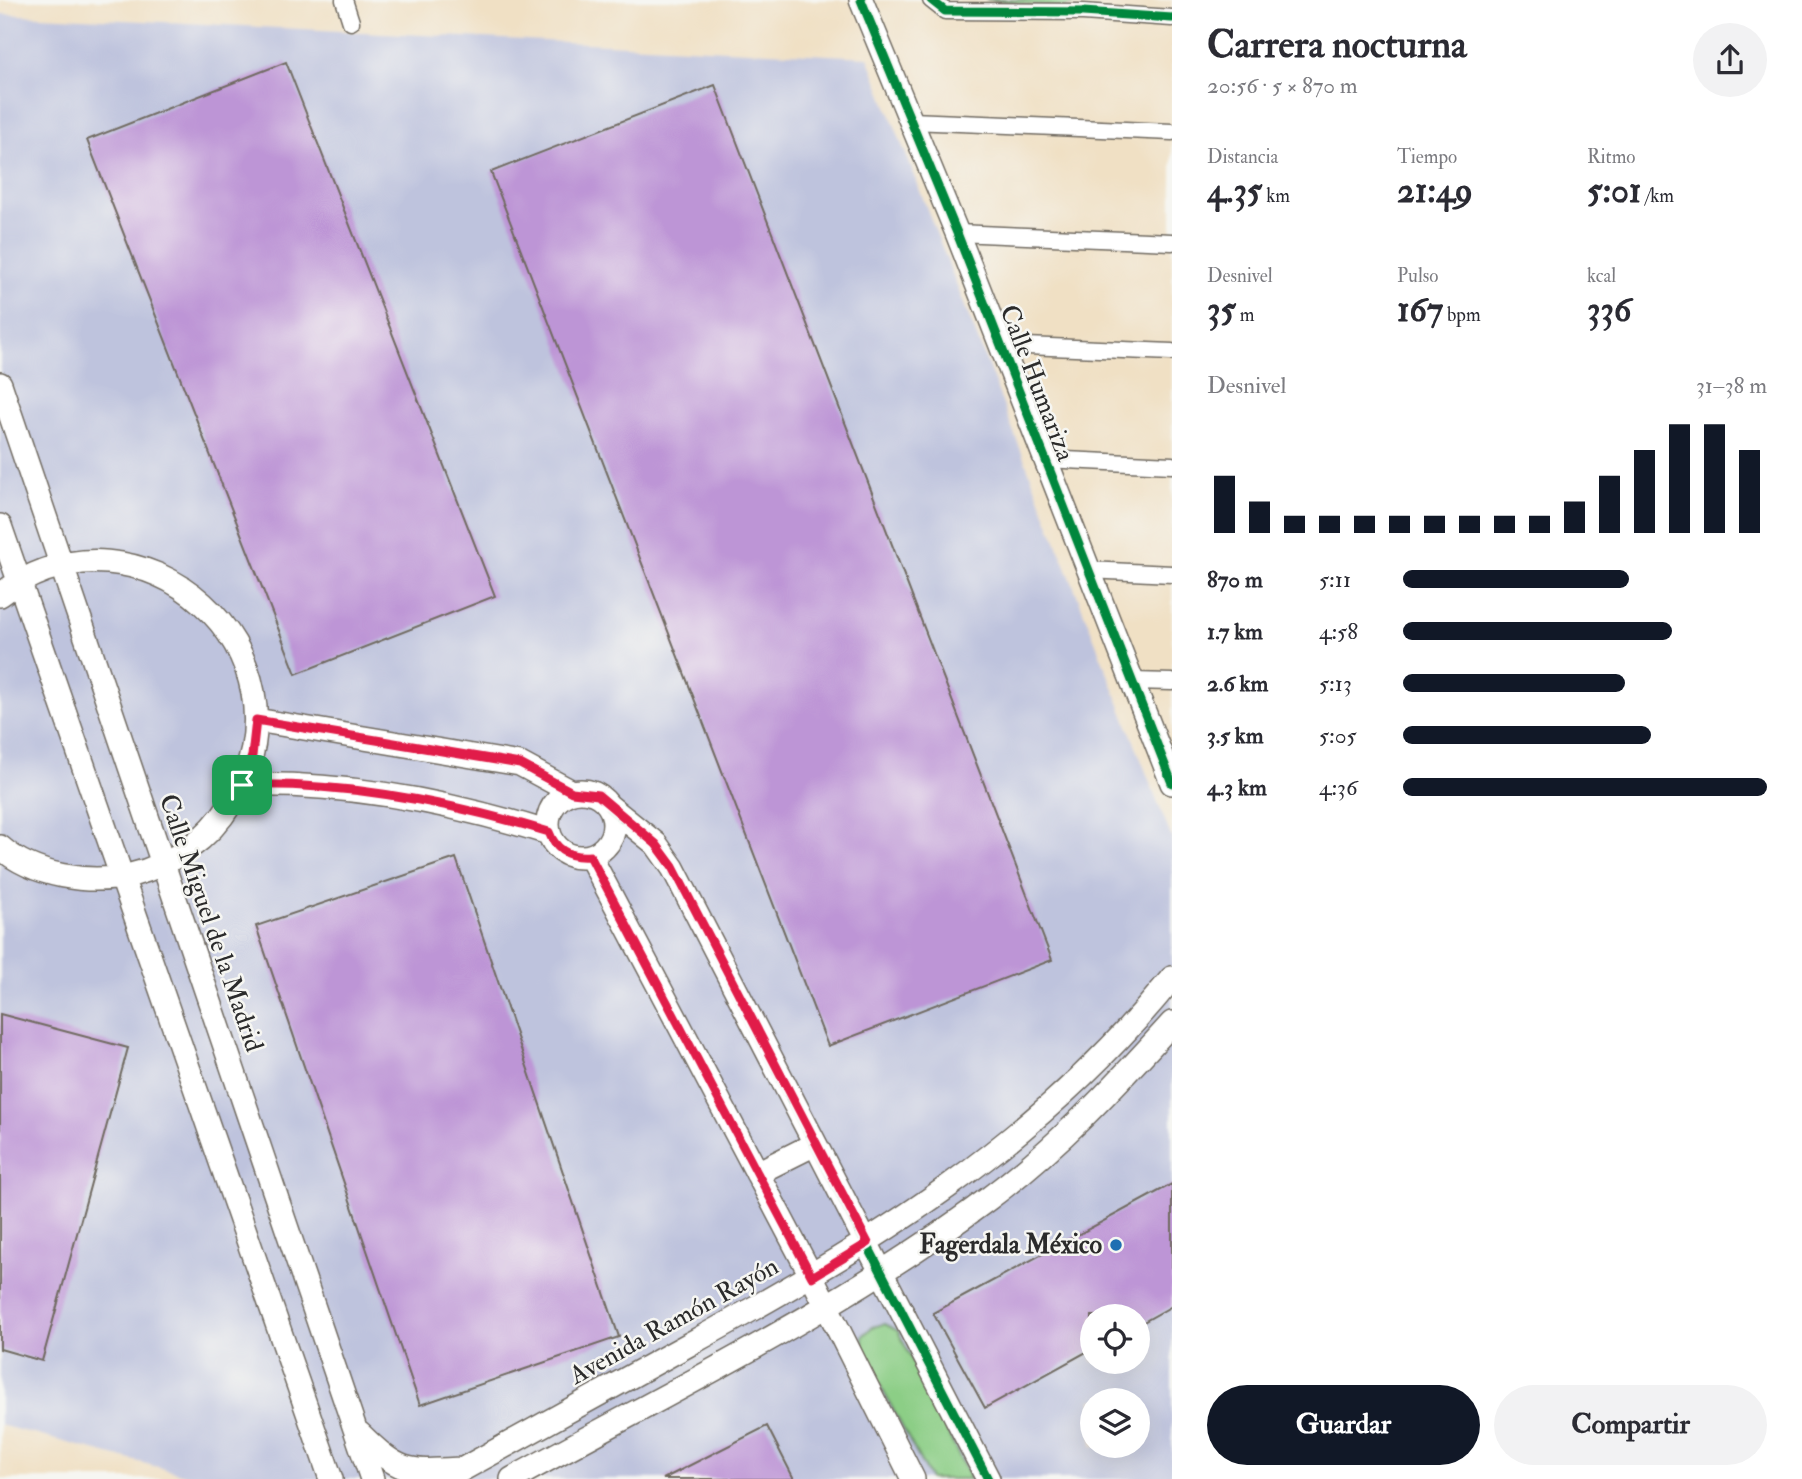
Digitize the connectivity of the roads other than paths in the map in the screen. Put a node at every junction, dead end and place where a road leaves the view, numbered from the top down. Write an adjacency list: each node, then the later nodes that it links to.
1 (344, 0): 7 (street)
2 (861, 0): 8 (main road, Calle Humariza)
3 (931, 0): 5 (street)
4 (1170, 0): 6 (street)
5 (1084, 6): 6 (street)
6 (1169, 18)
7 (351, 22)
8 (911, 121): 9 (street); 10 (main road, Calle Humariza)
9 (1172, 132)
10 (957, 233): 11 (street); 12 (main road, Calle Humariza)
11 (1172, 242)
12 (999, 345): 13 (street); 15 (main road, Calle Humariza)
13 (1172, 352)
14 (0, 384): 18 (main road, Calle Miguel de la Madrid)
15 (1044, 459): 16 (street); 19 (main road, Calle Humariza)
16 (1172, 464)
17 (0, 526): 21 (main road)
18 (60, 565): 21 (main road); 24 (main road); 32 (main road, Calle Miguel de la Madrid)
19 (1088, 570): 20 (street); 22 (main road, Calle Humariza)
20 (1172, 574)
21 (9, 588): 33 (main road)
22 (1132, 681): 23 (street); 25 (main road, Calle Humariza)
23 (1172, 682)
24 (256, 720): 26 (main road); 27 (main road)
25 (1172, 783)
26 (242, 785): 29 (main road); 32 (main road)
27 (572, 792): 28 (main road); 29 (main road)
28 (610, 807): 31 (main road); 36 (main road)
29 (549, 832): 31 (main road)
30 (0, 847): 33 (main road)
31 (590, 856): 37 (main road)
32 (162, 865): 33 (main road); 42 (main road, Calle Miguel de la Madrid)
33 (123, 877): 43 (main road)
34 (1172, 978): 38 (main road, Avenida Ramón Rayón)
35 (1172, 1023): 39 (main road)
36 (815, 1144): 37 (main road); 38 (main road)
37 (757, 1173): 40 (main road)
38 (868, 1243): 39 (main road); 40 (main road, Avenida Ramón Rayón)
39 (883, 1272): 41 (main road); 48 (main road)
40 (812, 1277): 41 (main road); 44 (main road, Avenida Ramón Rayón)
41 (826, 1305): 46 (main road); 47 (main road)
42 (355, 1430): 44 (main road); 45 (main road, Calle Miguel de la Madrid)
43 (327, 1474)
44 (454, 1474)
45 (372, 1479)
46 (512, 1479)
47 (913, 1479)
48 (988, 1479)

